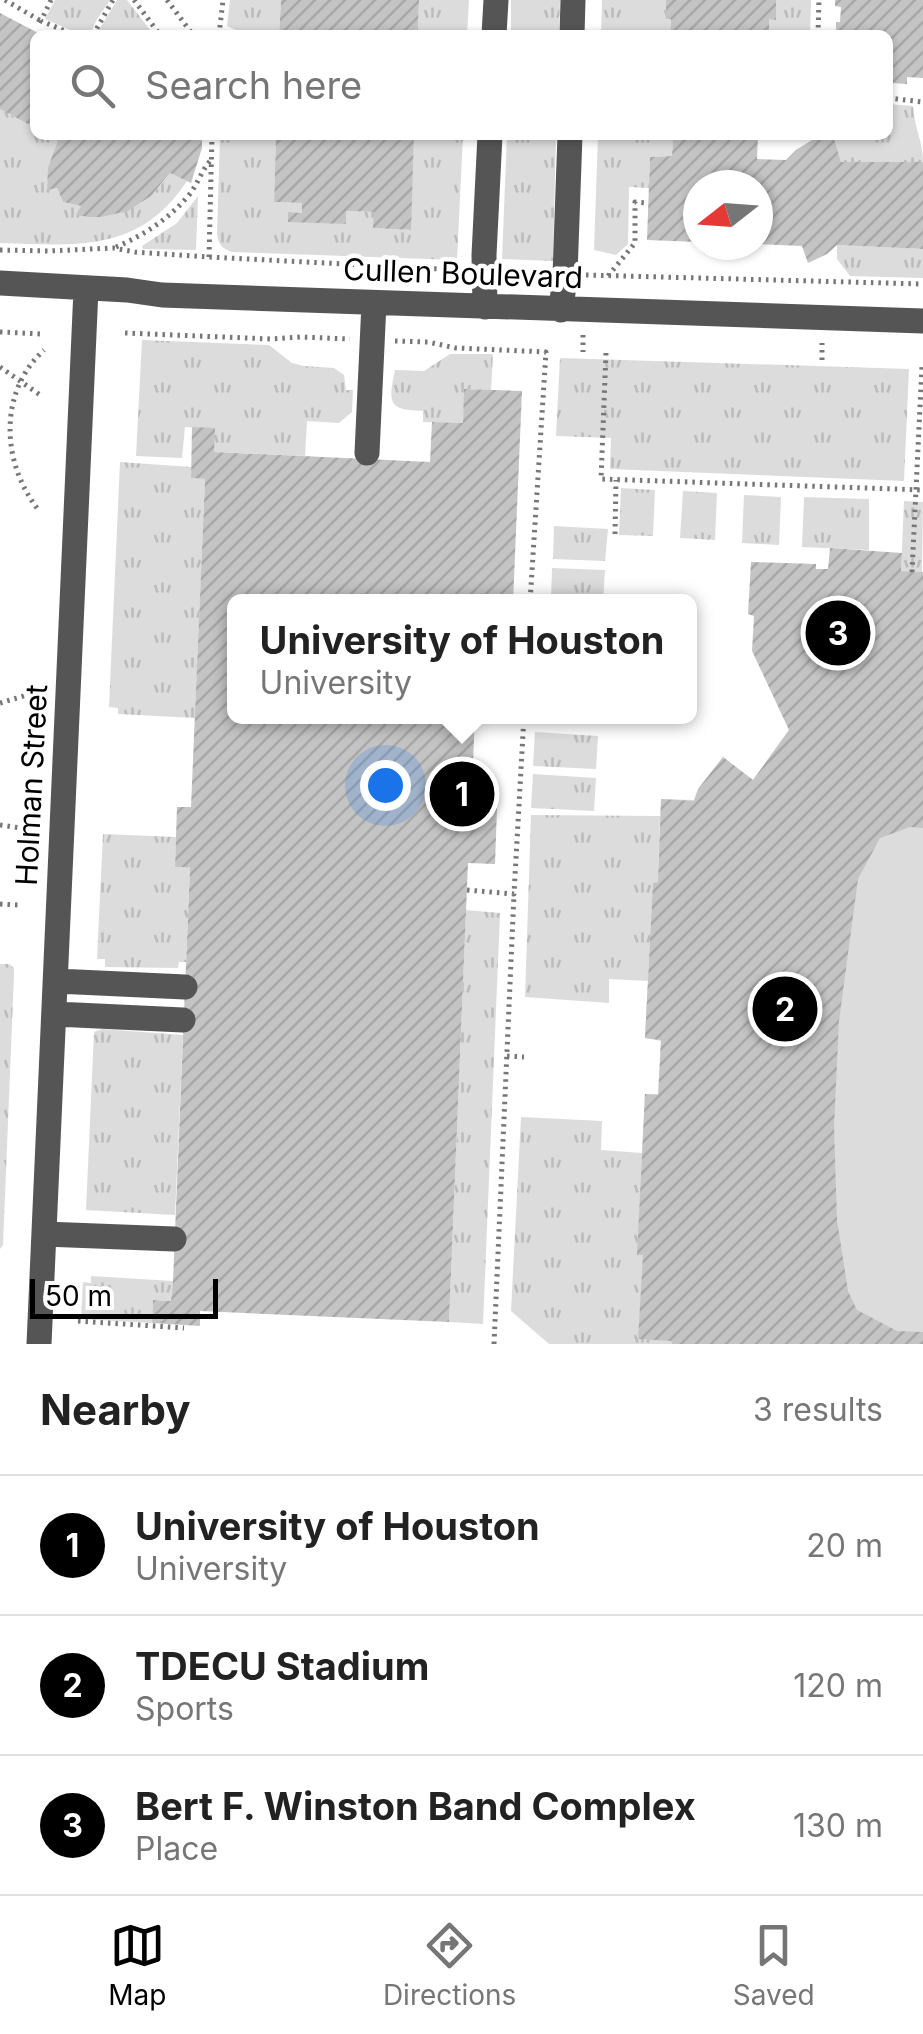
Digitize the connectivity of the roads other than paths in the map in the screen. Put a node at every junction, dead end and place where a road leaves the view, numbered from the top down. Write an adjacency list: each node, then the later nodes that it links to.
1 (496, 0): 3 (street)
2 (574, 0): 4 (street)
3 (494, 30)
4 (572, 30)
5 (490, 140): 10 (street)
6 (570, 140): 11 (street)
7 (0, 283): 8 (street, Cullen Boulevard)
8 (86, 289): 9 (street, Cullen Boulevard); 14 (street, Holman Street)
9 (374, 302): 10 (street, Cullen Boulevard); 13 (street)
10 (485, 307): 11 (street, Cullen Boulevard)
11 (561, 310): 12 (street, Cullen Boulevard)
12 (923, 321)
13 (367, 454)
14 (56, 981): 15 (street); 16 (street, Holman Street)
15 (185, 987)
16 (55, 1014): 17 (street); 18 (street, Holman Street)
17 (184, 1020)
18 (44, 1234): 19 (street); 20 (street, Holman Street)
19 (174, 1239)
20 (39, 1344)

